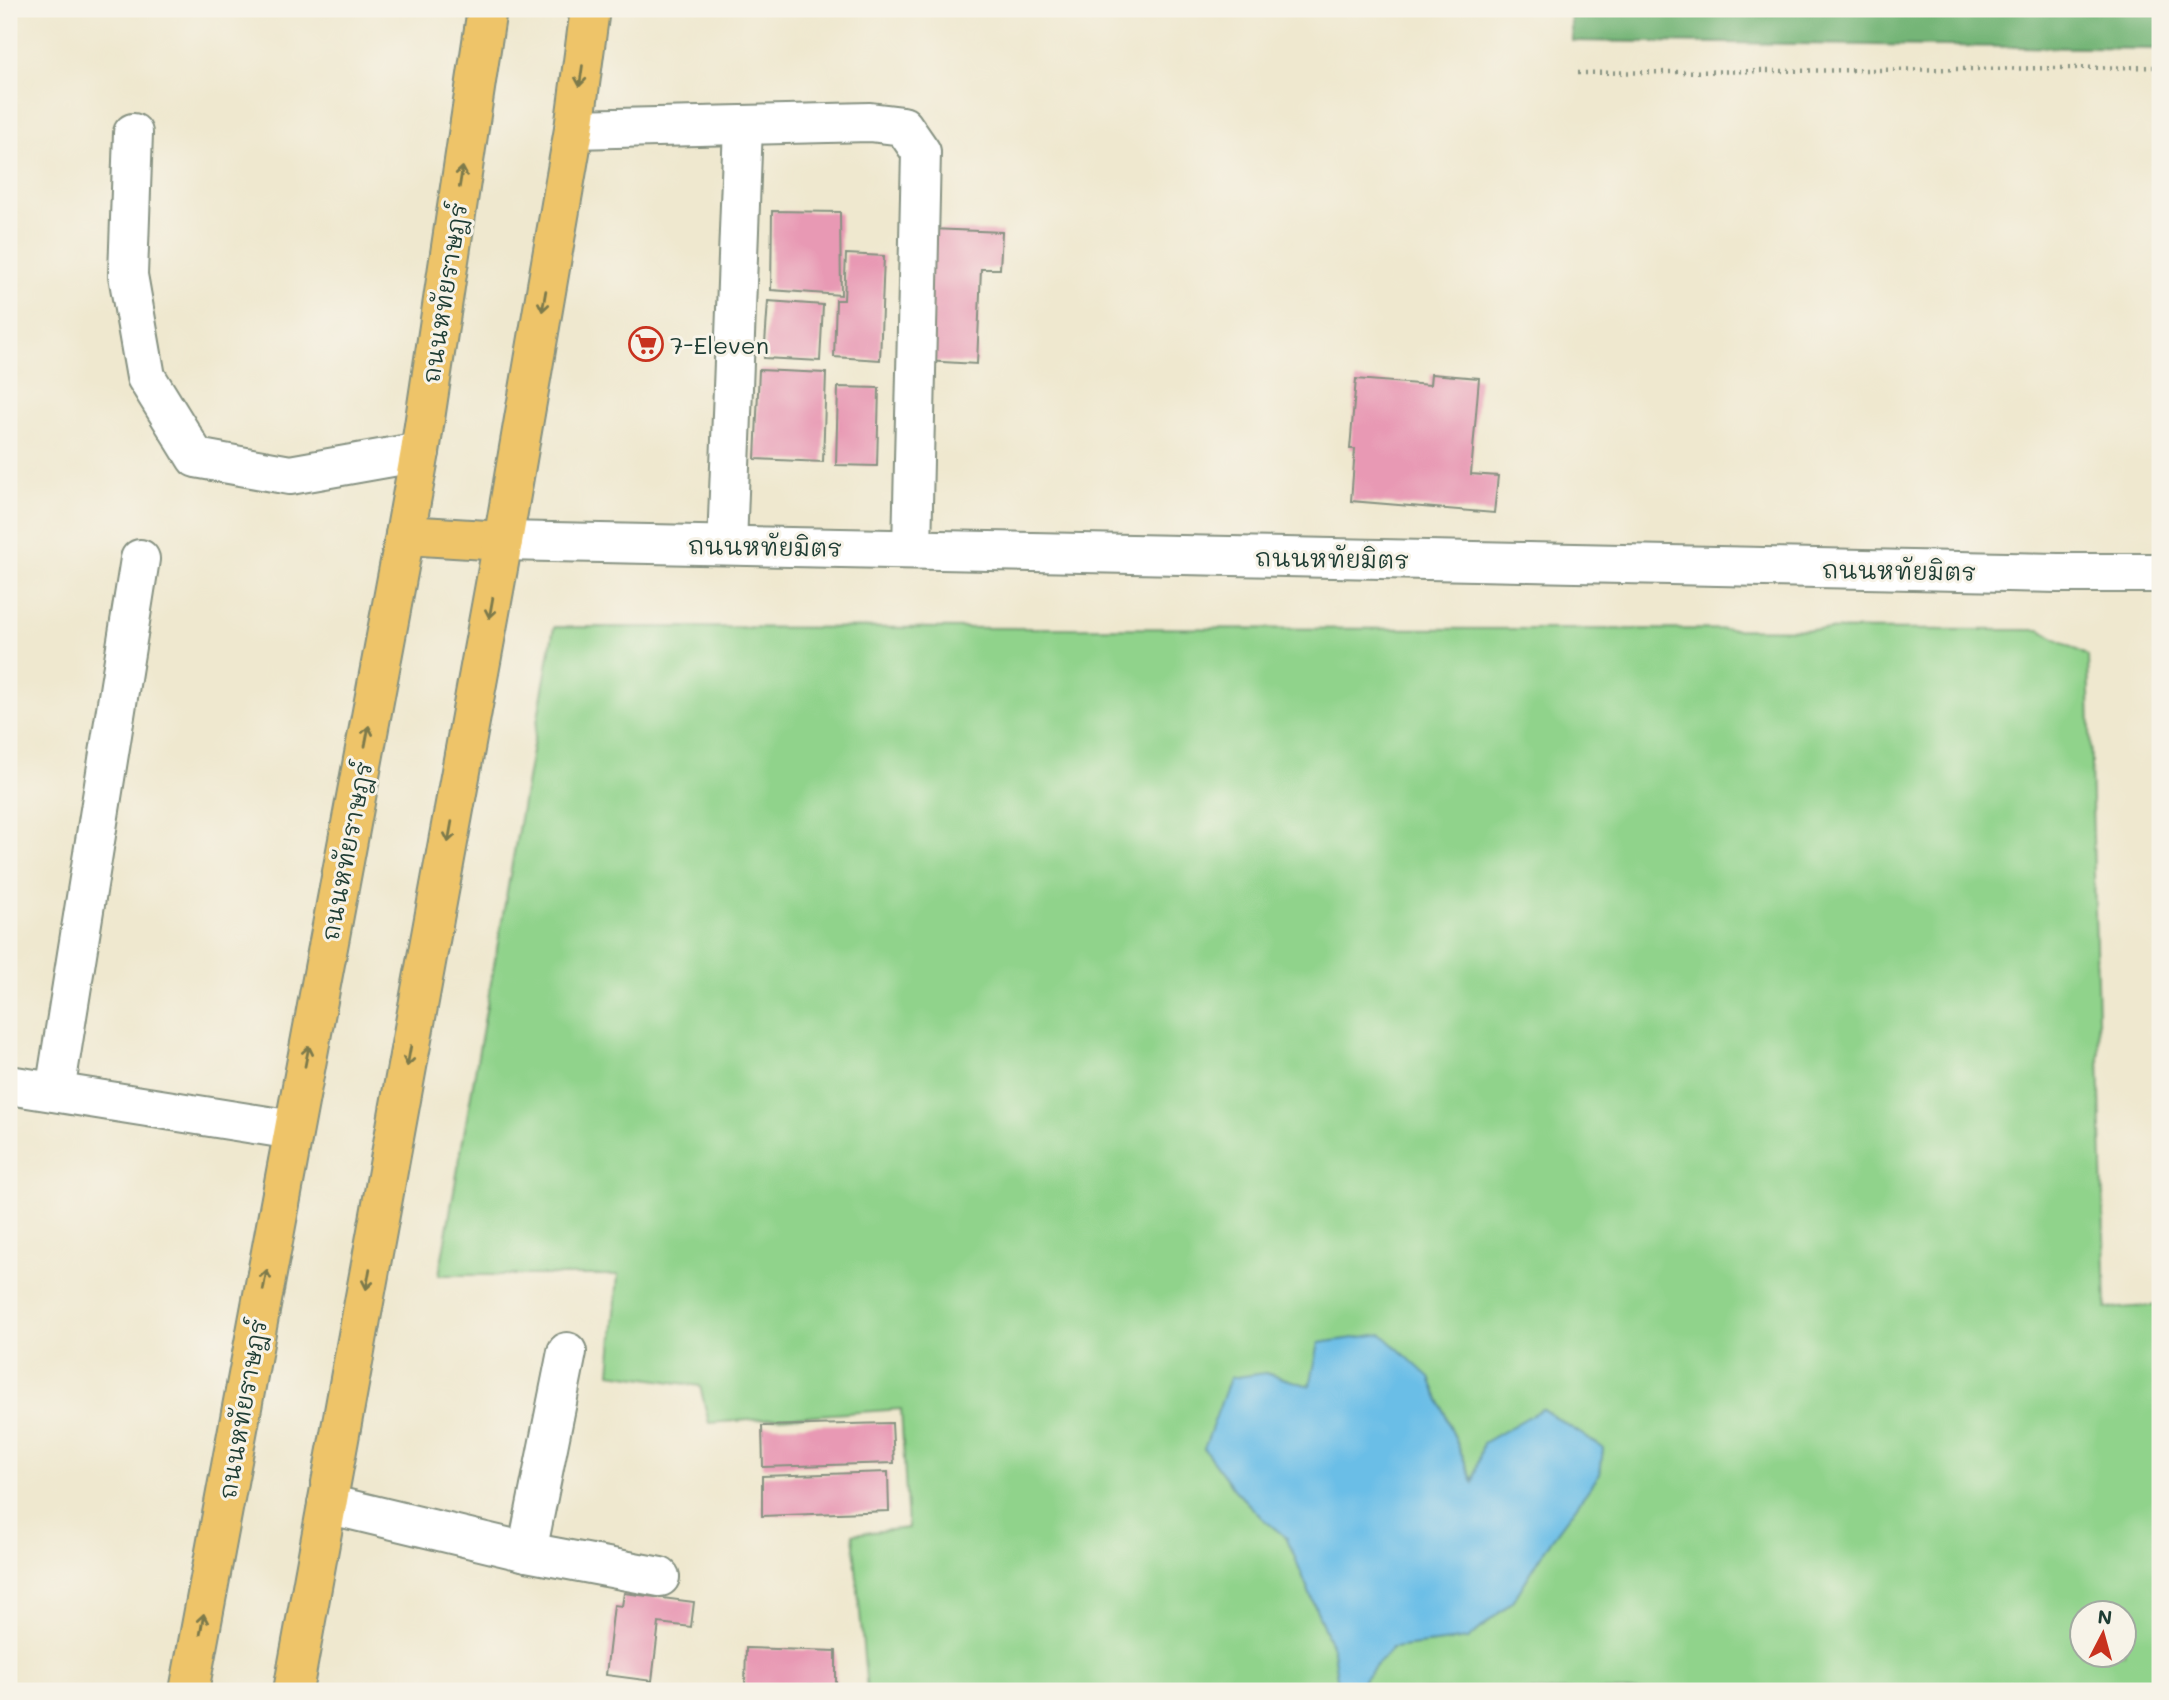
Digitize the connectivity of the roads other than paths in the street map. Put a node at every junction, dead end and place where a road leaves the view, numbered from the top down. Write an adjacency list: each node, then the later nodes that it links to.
1 (486, 9): 6 (main road, ถนนหทัยราษฎร์, one-way to 1)
2 (590, 9): 4 (main road, one-way to 4)
3 (743, 126): 4 (street); 9 (street); 10 (street)
4 (574, 128): 8 (main road, one-way to 8)
5 (133, 133): 6 (street)
6 (420, 452): 7 (main road, ถนนหทัยราษฎร์)
7 (405, 535): 8 (main road); 15 (main road, ถนนหทัยราษฎร์, one-way to 7)
8 (503, 541): 9 (street, ถนนหทัยมิตร); 17 (main road, one-way to 17)
9 (727, 545): 10 (street, ถนนหทัยมิตร)
10 (912, 549): 12 (street, ถนนหทัยมิตร)
11 (140, 559): 14 (street)
12 (2160, 573)
13 (9, 1085): 14 (street)
14 (55, 1093): 15 (street)
15 (293, 1130): 20 (main road, ถนนหทัยราษฎร์, one-way to 15)
16 (567, 1352): 18 (street)
17 (327, 1504): 18 (street); 21 (main road)
18 (527, 1552): 19 (street)
19 (660, 1577)
20 (189, 1691)
21 (293, 1691)

